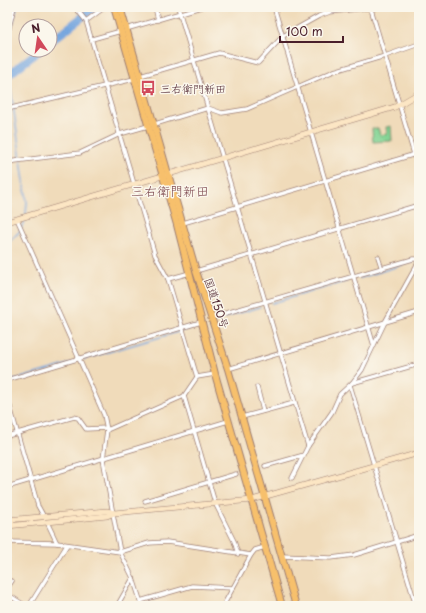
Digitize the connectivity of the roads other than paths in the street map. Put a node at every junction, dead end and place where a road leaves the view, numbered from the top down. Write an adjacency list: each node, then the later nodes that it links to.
1 (14, 7): 16 (street)
2 (75, 7): 14 (street)
3 (105, 7): 14 (street)
4 (114, 7): 15 (highway, 国道150号)
5 (120, 7): 15 (highway, 国道150号)
6 (155, 7): 13 (street)
7 (178, 7): 12 (street)
8 (201, 7): 12 (street)
9 (274, 7): 17 (street)
10 (378, 7): 11 (street)
11 (371, 10): 17 (street); 20 (street)
12 (180, 13): 13 (street); 21 (street)
13 (158, 20): 15 (street)
14 (86, 21): 18 (street)
15 (124, 30): 18 (street); 22 (highway, 国道150号)
16 (7, 36)
17 (283, 36): 21 (street); 24 (street)
18 (92, 39): 23 (street)
19 (419, 44): 20 (street)
20 (385, 56): 24 (street); 26 (street)
21 (194, 60): 22 (street); 27 (street)
22 (138, 78): 23 (street); 29 (highway, 国道150号)
23 (106, 86): 28 (street); 31 (street)
24 (297, 86): 27 (street); 30 (street)
25 (419, 93): 26 (street)
26 (399, 105): 30 (street); 33 (street)
27 (208, 108): 29 (street); 34 (street)
28 (7, 109)
29 (151, 125): 31 (street); 37 (highway, 国道150号)
30 (311, 132): 34 (street); 38 (street)
31 (120, 134): 35 (street); 39 (street)
32 (419, 153): 33 (street)
33 (414, 155): 36 (street); 38 (street)
34 (223, 158): 37 (street); 41 (street)
35 (7, 162)
36 (419, 171)
37 (166, 174): 39 (street); 44 (highway, 国道150号); 50 (highway, 国道150号)
38 (326, 181): 41 (street); 45 (street)
39 (134, 183): 42 (street); 52 (street)
40 (419, 205): 45 (street)
41 (237, 207): 44 (street); 46 (street)
42 (16, 219): 43 (street); 62 (street)
43 (7, 222)
44 (183, 223): 50 (highway, 国道150号)
45 (339, 228): 46 (street); 51 (street)
46 (251, 255): 50 (street); 53 (street)
47 (378, 257): 49 (street)
48 (419, 260): 49 (street); 57 (street)
49 (382, 268): 51 (street)
50 (193, 272): 52 (street); 55 (highway, 国道150号); 56 (highway, 国道150号)
51 (354, 277): 53 (street); 58 (street)
52 (168, 279): 59 (street)
53 (265, 303): 55 (street); 61 (street)
54 (419, 312): 57 (street)
55 (212, 318): 64 (highway, 国道150号)
56 (201, 322): 59 (street); 65 (highway, 国道150号)
57 (385, 322): 58 (street); 60 (street)
58 (368, 328): 60 (street); 61 (street)
59 (183, 329): 62 (street); 66 (street)
60 (374, 346): 68 (street)
61 (280, 354): 64 (street); 72 (street)
62 (78, 359): 67 (street); 76 (street)
63 (419, 364): 68 (street)
64 (228, 369): 74 (highway, 国道150号)
65 (215, 374): 66 (street); 75 (highway, 国道150号)
66 (197, 377): 71 (street)
67 (7, 380)
68 (351, 384): 80 (street); 84 (street)
69 (257, 387): 73 (street)
70 (7, 396): 78 (street)
71 (184, 396): 76 (street); 77 (street)
72 (294, 403): 73 (street); 80 (street)
73 (263, 411): 74 (street)
74 (242, 417): 91 (highway, 国道150号)
75 (228, 420): 77 (street); 92 (highway, 国道150号)
76 (107, 429): 78 (street); 83 (street)
77 (193, 431): 83 (street); 89 (street)
78 (17, 433): 79 (street); 88 (street)
79 (7, 436)
80 (308, 446): 82 (street)
81 (419, 453): 84 (street)
82 (304, 455): 85 (street); 87 (street)
83 (103, 459): 88 (street); 95 (street)
84 (374, 465): 91 (street); 102 (street)
85 (265, 466)
86 (236, 474): 89 (street)
87 (292, 478)
88 (30, 480): 90 (street); 96 (street)
89 (208, 482): 93 (street); 94 (street)
90 (7, 487)
91 (264, 496): 92 (street); 109 (highway, 国道150号)
92 (252, 500): 94 (street); 105 (highway, 国道150号)
93 (145, 501)
94 (215, 503): 95 (street); 107 (street)
95 (114, 513): 96 (street); 98 (street); 106 (street)
96 (44, 516): 97 (street)
97 (7, 520)
98 (47, 522): 99 (street); 103 (street)
99 (7, 526)
100 (419, 535): 102 (street)
101 (7, 542): 103 (street)
102 (398, 542): 109 (street); 123 (street)
103 (57, 543): 104 (street)
104 (67, 545): 106 (street); 117 (street)
105 (265, 547): 108 (street); 121 (highway, 国道150号)
106 (120, 552): 107 (street); 110 (street)
107 (238, 554): 108 (street)
108 (251, 555): 113 (street)
109 (282, 556): 122 (highway, 国道150号)
110 (133, 578): 115 (street); 118 (street)
111 (12, 581): 112 (street)
112 (7, 588)
113 (233, 588): 115 (street); 120 (street)
114 (7, 594): 116 (street)
115 (140, 602): 119 (street)
116 (26, 606)
117 (29, 606)
118 (117, 606)
119 (142, 606)
120 (223, 606)
121 (282, 606)
122 (296, 606)
123 (416, 606)

